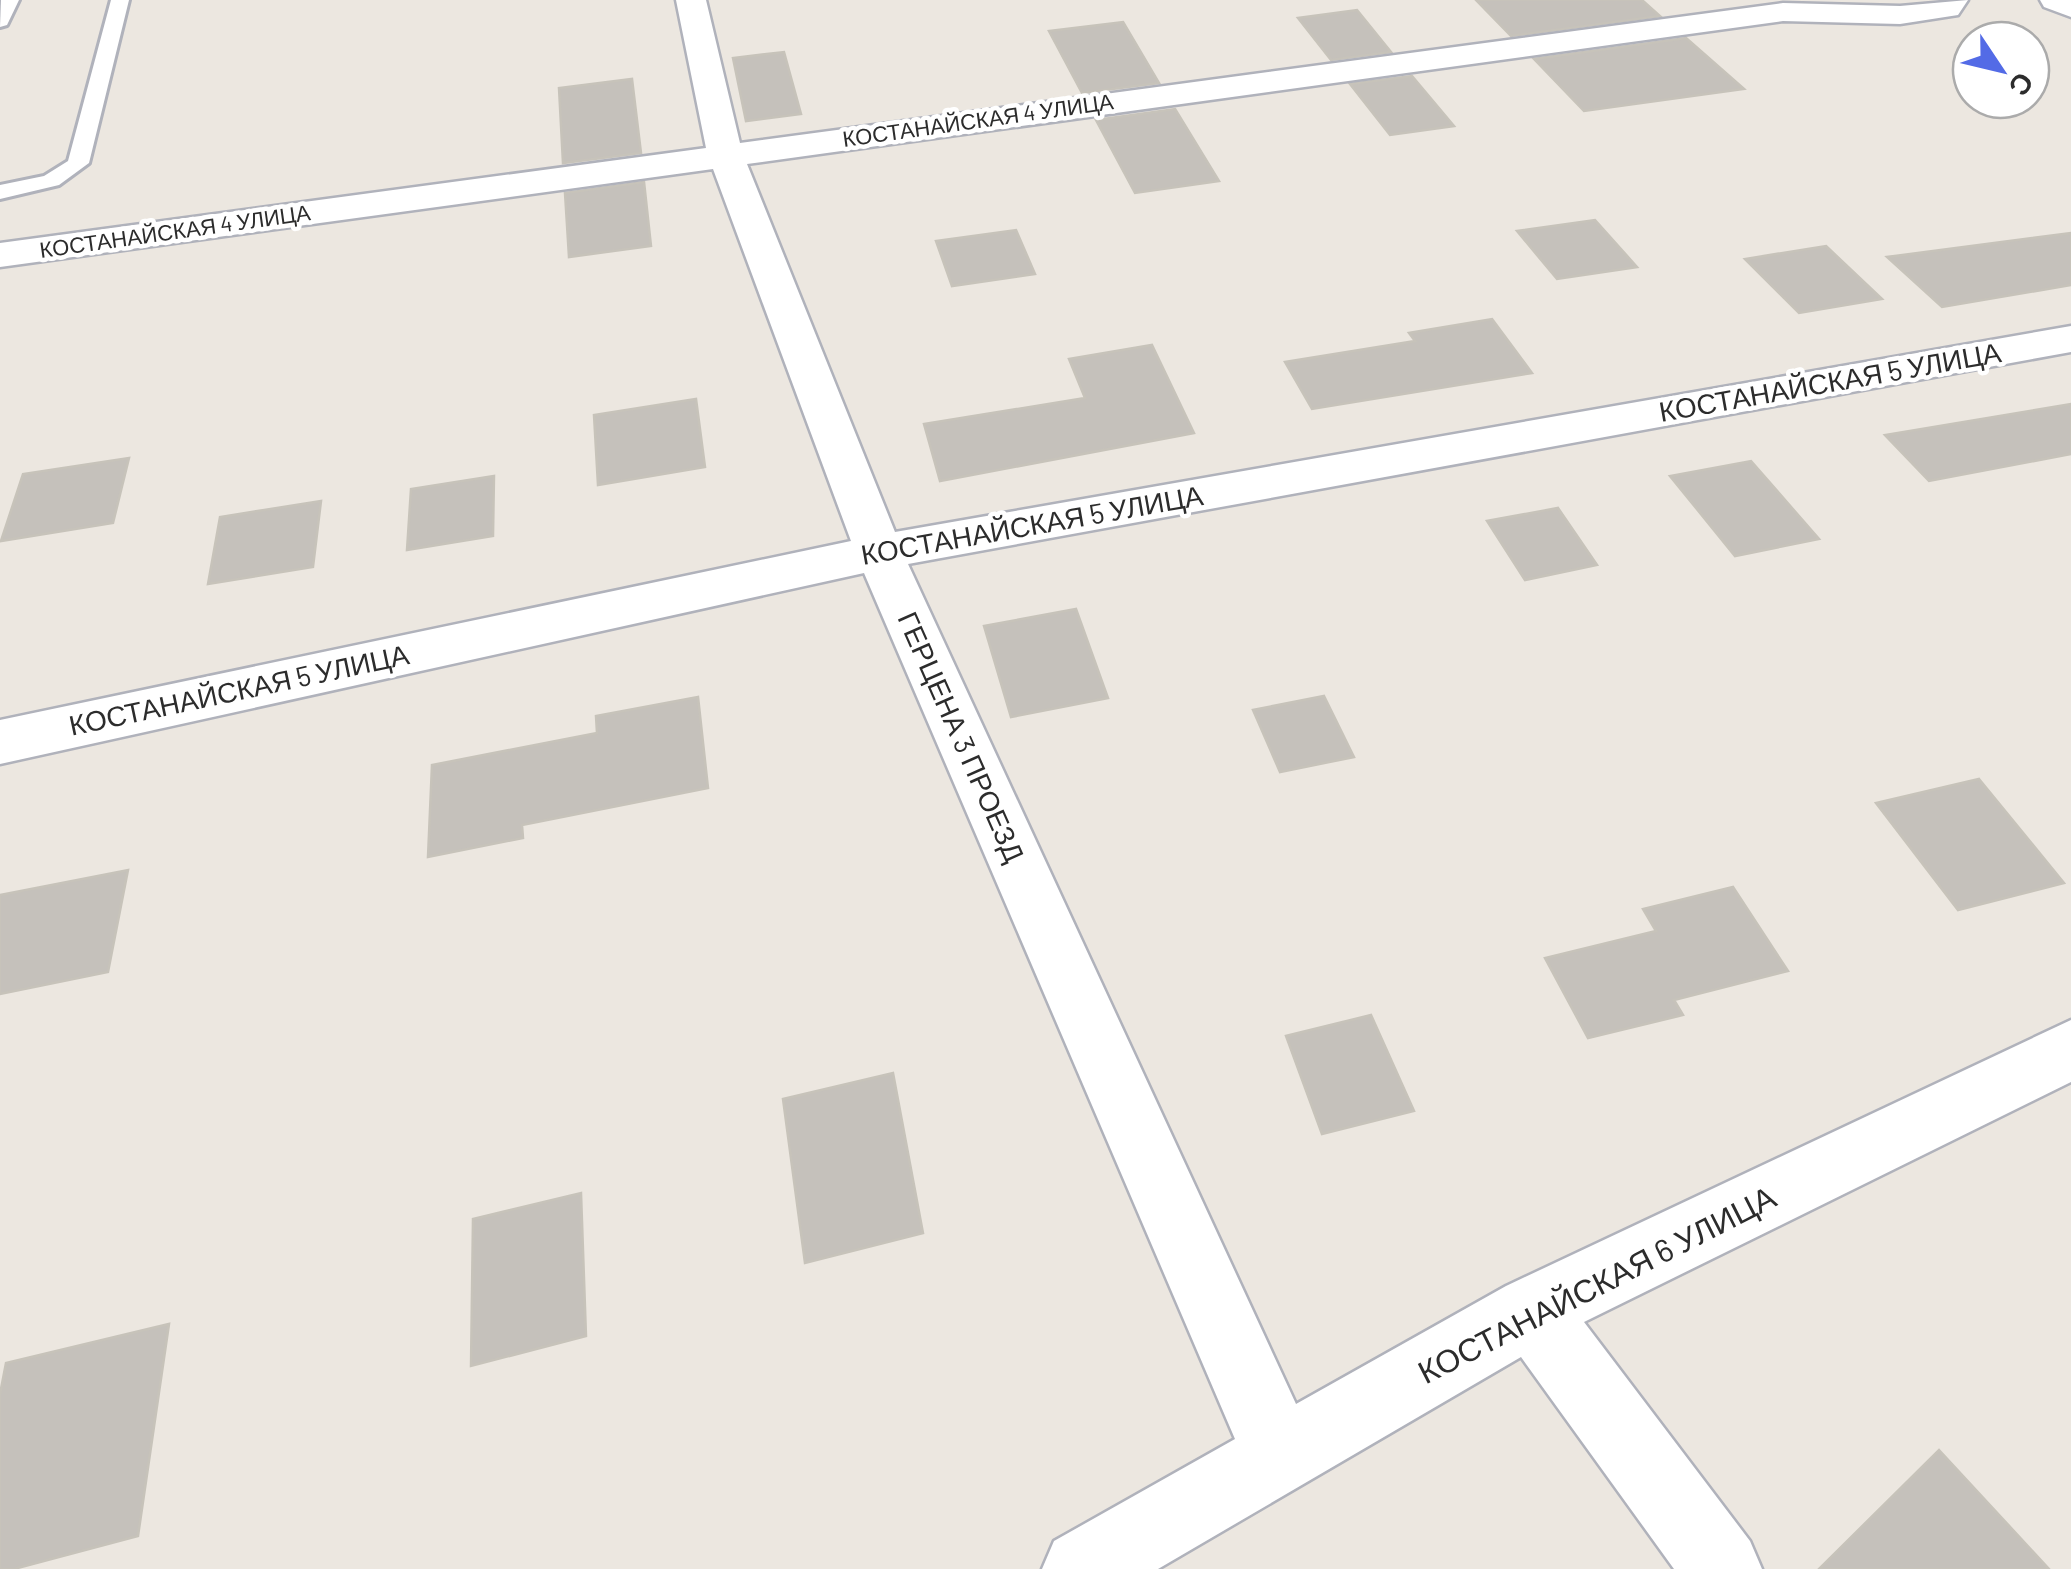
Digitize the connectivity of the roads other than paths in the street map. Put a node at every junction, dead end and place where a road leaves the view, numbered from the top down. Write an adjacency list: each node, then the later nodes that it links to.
1 (10, 0): 7 (lane)
2 (120, 0): 9 (lane)
3 (692, 0): 8 (street, ГЕРЦЕНА 3 ПРОЕЗД)
4 (1953, 0): 8 (street, КОСТАНАЙСКАЯ 4 УЛИЦА)
5 (2055, 0): 6 (street)
6 (2071, 8)
7 (0, 21)
8 (725, 154): 10 (street, КОСТАНАЙСКАЯ 4 УЛИЦА); 12 (street, ГЕРЦЕНА 3 ПРОЕЗД)
9 (0, 192)
10 (0, 254)
11 (2071, 339): 12 (street, КОСТАНАЙСКАЯ 5 УЛИЦА)
12 (879, 552): 13 (street, КОСТАНАЙСКАЯ 5 УЛИЦА); 16 (street, ГЕРЦЕНА 3 ПРОЕЗД)
13 (0, 742)
14 (2071, 1050): 15 (street, КОСТАНАЙСКАЯ 6 УЛИЦА)
15 (1531, 1311): 16 (street, КОСТАНАЙСКАЯ 6 УЛИЦА); 18 (street)
16 (1280, 1455): 17 (street, КОСТАНАЙСКАЯ 6 УЛИЦА)
17 (1082, 1569)
18 (1722, 1569)

